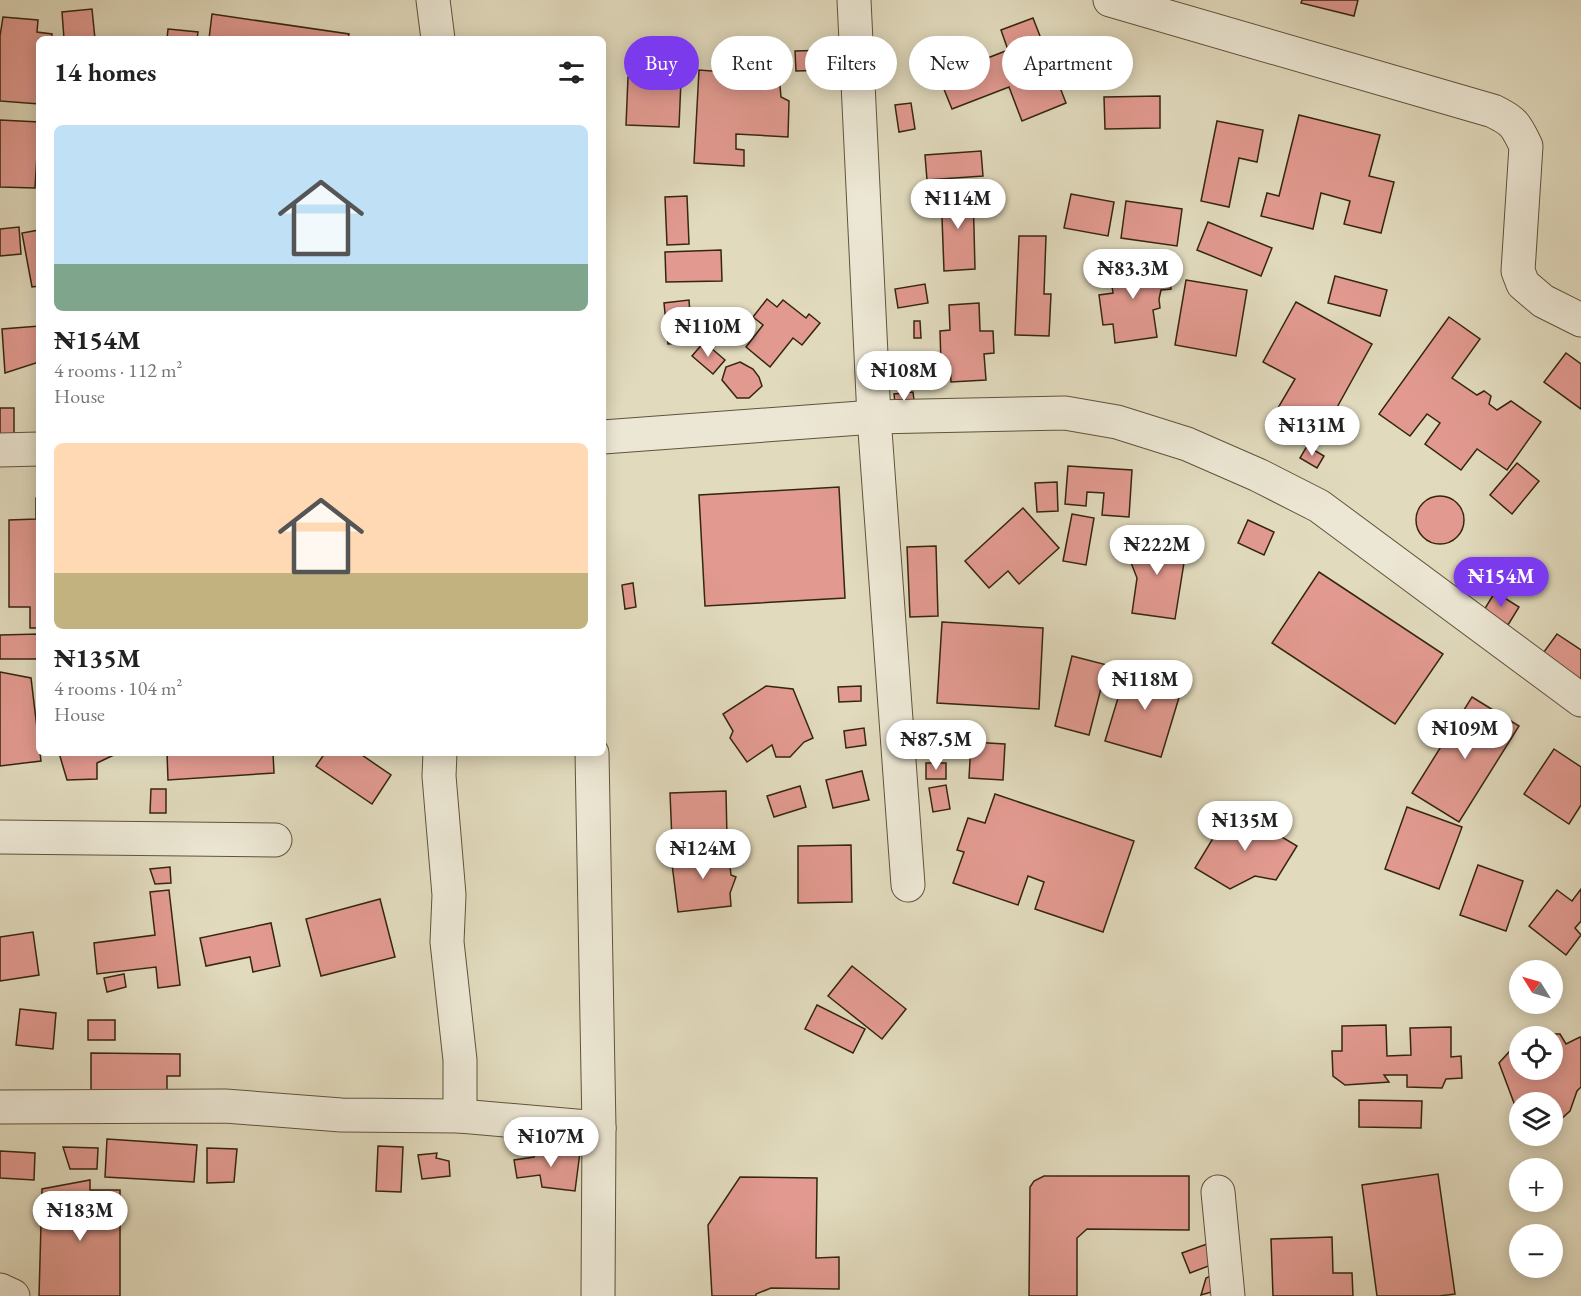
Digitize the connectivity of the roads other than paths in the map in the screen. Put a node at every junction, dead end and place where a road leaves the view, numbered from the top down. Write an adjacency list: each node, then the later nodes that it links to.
1 (433, 0): 4 (street)
2 (854, 0): 6 (street)
3 (1110, 0): 5 (street)
4 (438, 36)
5 (1581, 320)
6 (874, 417): 7 (street); 10 (street); 15 (street)
7 (606, 437)
8 (36, 449): 9 (street)
9 (0, 450)
10 (1581, 700)
11 (440, 756): 17 (street)
12 (592, 756): 18 (street)
13 (0, 837): 14 (street)
14 (275, 840)
15 (908, 885)
16 (0, 1107): 17 (street)
17 (460, 1116): 18 (street)
18 (599, 1128): 22 (street)
19 (1218, 1192): 23 (street)
20 (0, 1290): 21 (street)
21 (13, 1296)
22 (598, 1296)
23 (1228, 1296)

